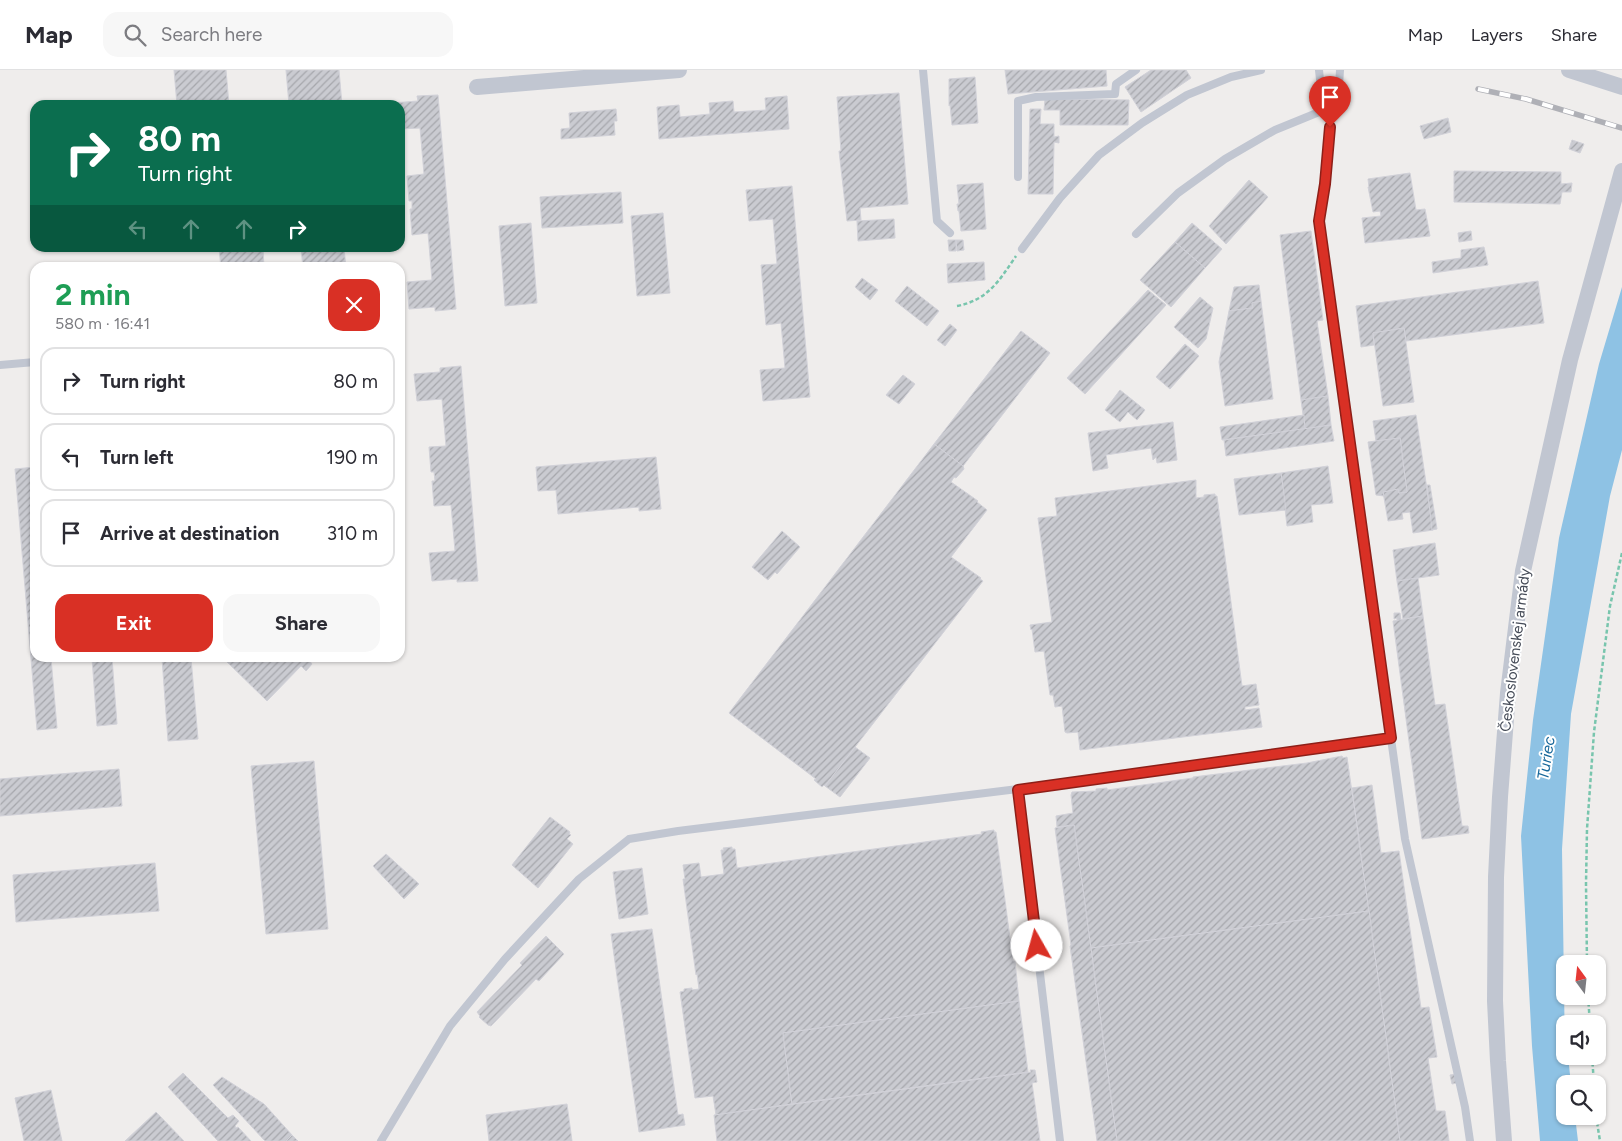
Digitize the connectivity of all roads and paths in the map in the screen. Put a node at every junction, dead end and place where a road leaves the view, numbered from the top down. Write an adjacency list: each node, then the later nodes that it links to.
1 (679, 70): 9 (street)
2 (923, 70): 14 (lane)
3 (1136, 70): 13 (lane)
4 (1261, 70): 16 (lane)
5 (1310, 70): 6 (lane)
6 (1319, 70): 11 (lane)
7 (1340, 70): 11 (lane)
8 (1572, 71): 10 (street)
9 (477, 87)
10 (1622, 87)
11 (1329, 108): 15 (lane); 21 (lane)
12 (1622, 171): 28 (street, Československej armády)
13 (1018, 177)
14 (950, 233)
15 (1136, 234)
16 (1022, 249): 17 (path)
17 (957, 306)
18 (30, 362): 19 (lane)
19 (0, 365)
20 (1622, 554): 23 (path)
21 (1391, 738): 22 (lane); 27 (lane)
22 (1018, 790): 25 (lane); 26 (lane)
23 (1587, 955)
24 (1597, 1125): 29 (path)
25 (381, 1141)
26 (1060, 1141)
27 (1470, 1141)
28 (1504, 1141)
29 (1600, 1141)

